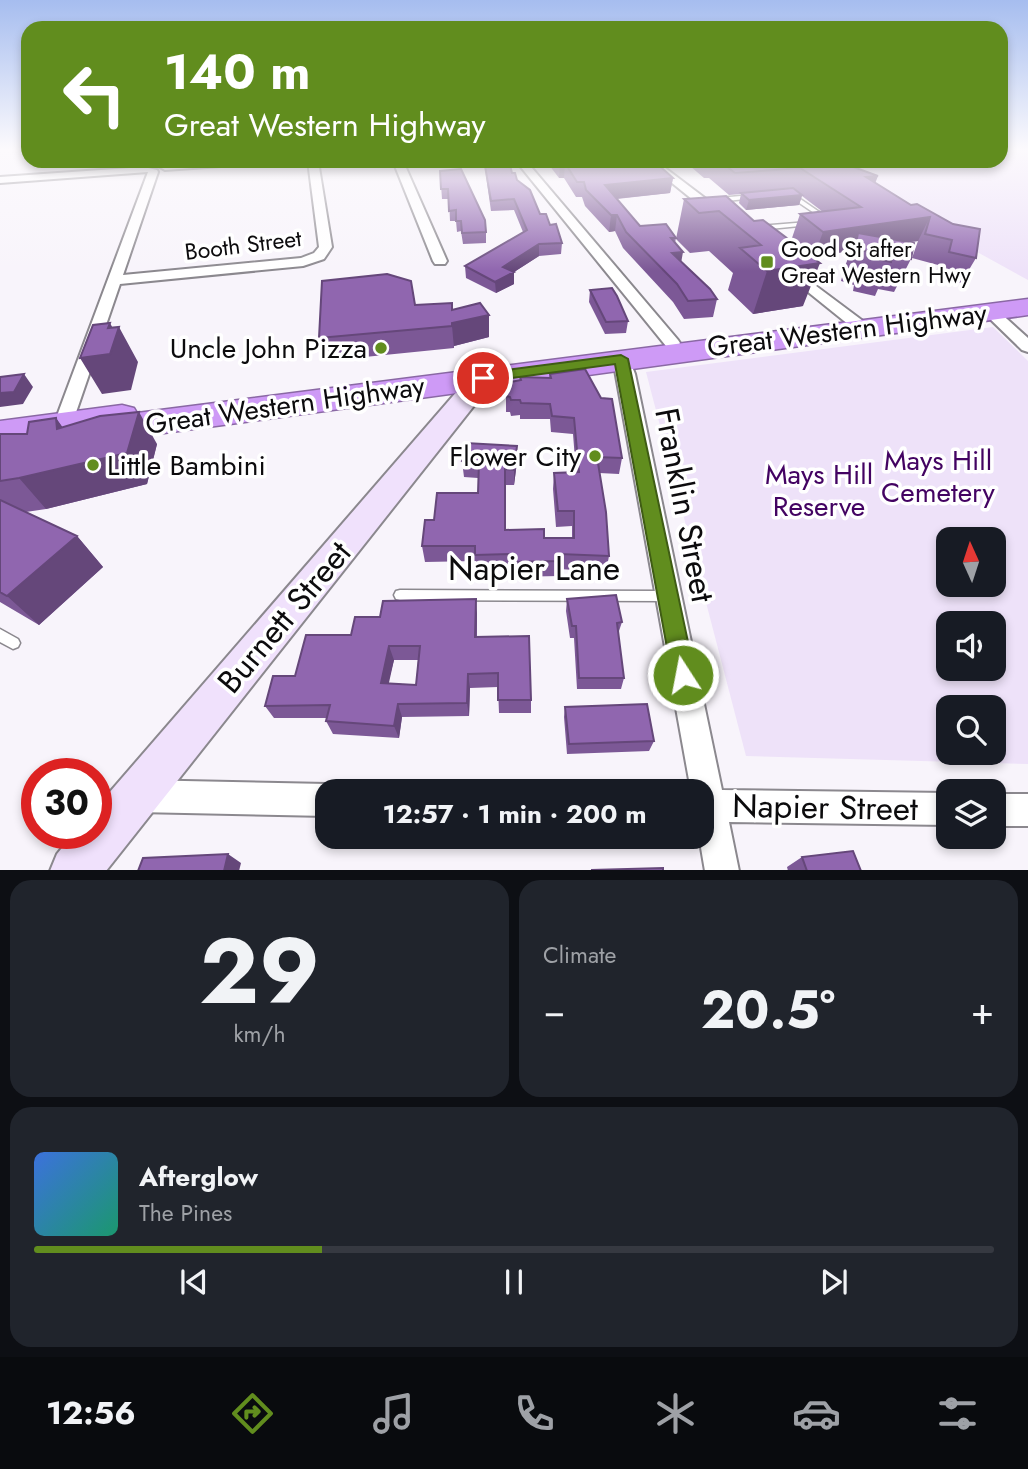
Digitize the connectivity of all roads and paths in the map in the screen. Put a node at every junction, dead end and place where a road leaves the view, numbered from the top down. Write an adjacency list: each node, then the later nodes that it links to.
1 (147, 190): 13 (street)
2 (317, 190): 13 (street, Booth Street)
3 (410, 190): 11 (street)
4 (545, 190): 18 (street)
5 (686, 190): 8 (street)
6 (779, 195): 10 (lane)
7 (755, 197): 8 (lane)
8 (702, 202): 9 (street)
9 (729, 223)
10 (752, 229)
11 (440, 261)
12 (779, 262): 17 (street)
13 (114, 280): 22 (street)
14 (1028, 298): 17 (highway, Great Western Highway)
15 (1028, 307): 16 (highway, Great Western Highway)
16 (991, 312): 17 (highway, Great Western Highway); 19 (street)
17 (858, 324): 18 (highway, Great Western Highway); 20 (highway, Great Western Highway)
18 (672, 343): 21 (highway, Great Western Highway)
19 (1028, 347)
20 (621, 359): 21 (highway, Great Western Highway); 26 (street, Franklin Street)
21 (488, 371): 22 (highway, Great Western Highway); 24 (highway, Great Western Highway); 30 (main road, Burnett Street)
22 (63, 424): 23 (highway, Great Western Highway)
23 (0, 433)
24 (0, 443)
25 (400, 595): 26 (lane, Napier Lane)
26 (667, 596): 29 (street, Franklin Street)
27 (0, 635): 28 (lane)
28 (13, 643)
29 (701, 779)
30 (136, 795): 31 (street); 37 (main road, Burnett Street)
31 (315, 800)
32 (714, 806): 33 (street, Napier Street)
33 (936, 809)
34 (1006, 810): 35 (street)
35 (1028, 810)
36 (714, 838): 38 (street, Franklin Street)
37 (74, 870)
38 (722, 870)

